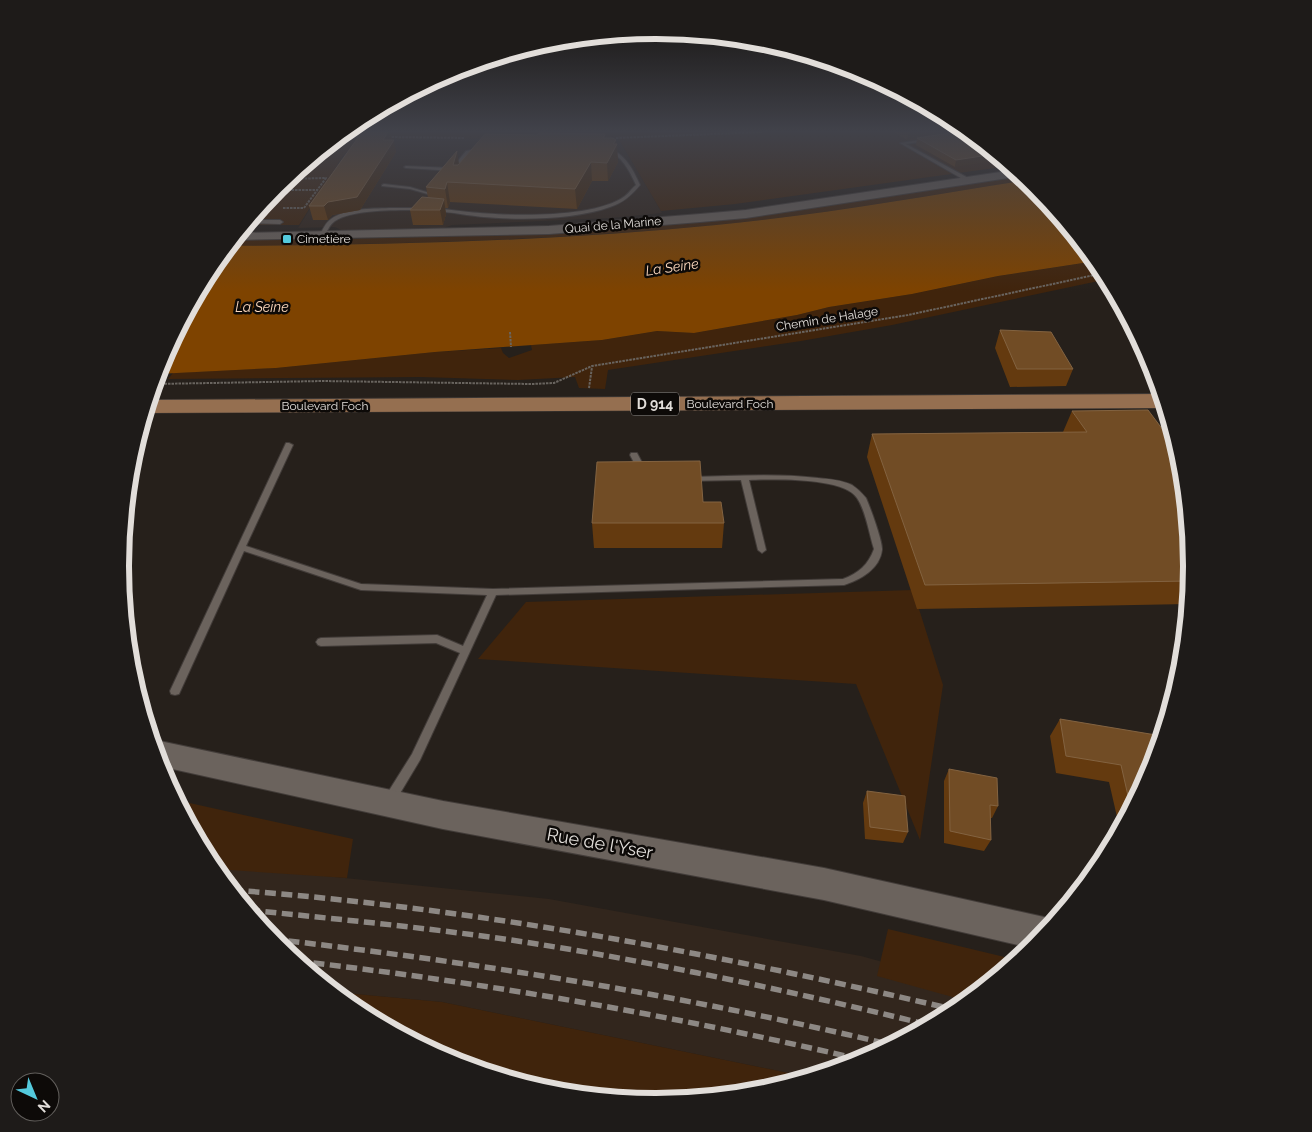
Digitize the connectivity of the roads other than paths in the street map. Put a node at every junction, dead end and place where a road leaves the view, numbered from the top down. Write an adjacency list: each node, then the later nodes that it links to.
1 (384, 185): 5 (lane)
2 (638, 185): 8 (lane)
3 (936, 185): 11 (street, Quai de la Marine)
4 (437, 188): 5 (lane)
5 (431, 194): 6 (lane)
6 (426, 199)
7 (420, 204): 8 (lane)
8 (415, 208): 11 (lane)
9 (257, 222): 10 (lane)
10 (280, 222)
11 (322, 236): 12 (street, Quai de la Marine)
12 (245, 237)
13 (1156, 401): 14 (main road, Boulevard Foch / D 914)
14 (154, 406)
15 (289, 445): 20 (lane)
16 (634, 455): 17 (lane)
17 (648, 477)
18 (681, 479): 19 (lane)
19 (745, 479): 21 (lane); 22 (lane)
20 (241, 547): 22 (lane); 25 (lane)
21 (762, 550)
22 (493, 592): 24 (lane)
23 (321, 642): 24 (lane)
24 (466, 651): 27 (lane)
25 (175, 691)
26 (164, 755): 27 (street, Rue de l'Yser)
27 (388, 803): 28 (street, Rue de l'Yser)
28 (1035, 932)

